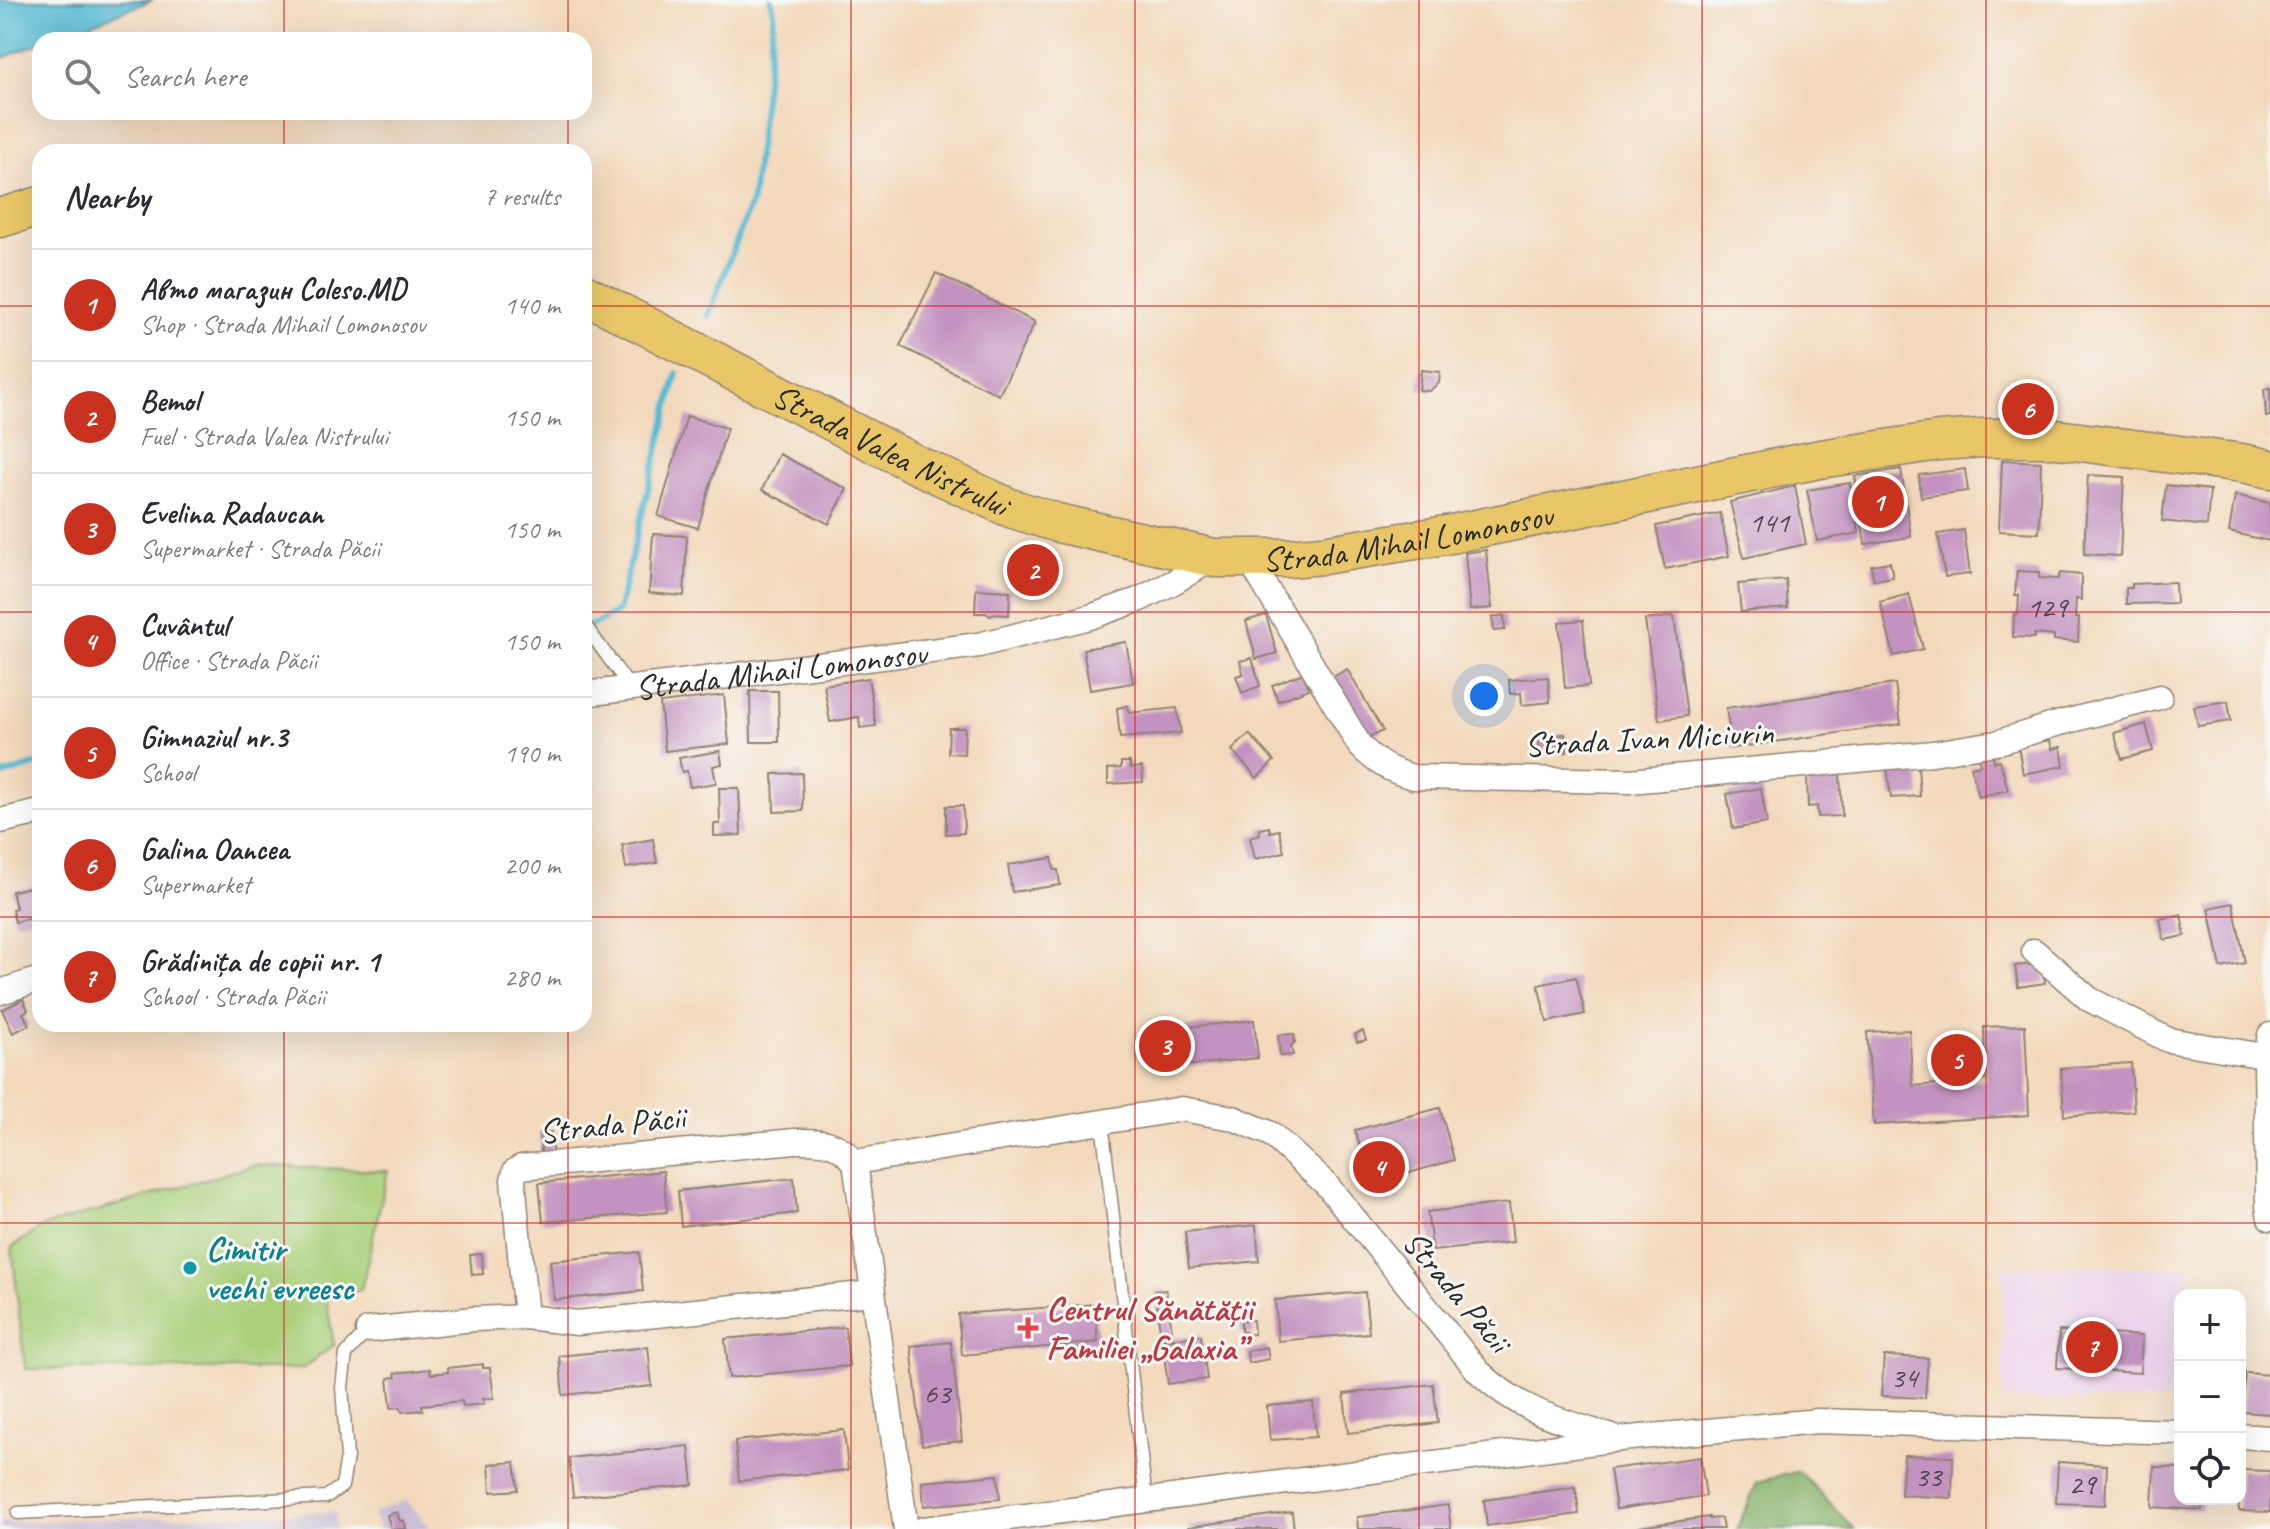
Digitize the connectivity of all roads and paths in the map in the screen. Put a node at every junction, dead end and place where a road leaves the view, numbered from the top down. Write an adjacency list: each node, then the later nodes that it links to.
1 (32, 208): 2 (main road)
2 (0, 218)
3 (592, 298): 5 (main road, Strada Valea Nistrului)
4 (2256, 466): 5 (main road, Strada Mihail Lomonosov)
5 (1232, 558): 7 (street, Strada Mihail Lomonosov); 9 (street, Strada Ivan Miciurin)
6 (592, 636): 7 (lane)
7 (631, 689): 8 (street, Strada Mihail Lomonosov)
8 (592, 693)
9 (2160, 697)
10 (32, 814): 11 (street)
11 (0, 821)
12 (2034, 951): 15 (street)
13 (32, 982): 14 (street)
14 (0, 992)
15 (2269, 1050): 18 (street)
16 (1102, 1122): 17 (street, Strada Păcii); 25 (street, Strada Păcii); 26 (lane)
17 (855, 1162): 19 (street); 20 (street, Strada Păcii)
18 (2270, 1218)
19 (873, 1293): 20 (street); 28 (street)
20 (526, 1317): 21 (street)
21 (368, 1330): 27 (lane)
22 (2174, 1432): 25 (street, Strada Păcii)
23 (2246, 1436): 24 (street)
24 (2270, 1438)
25 (1619, 1439): 26 (street, Strada Păcii)
26 (1146, 1500): 29 (street, Strada Păcii)
27 (18, 1513)
28 (906, 1529)
29 (924, 1529)

